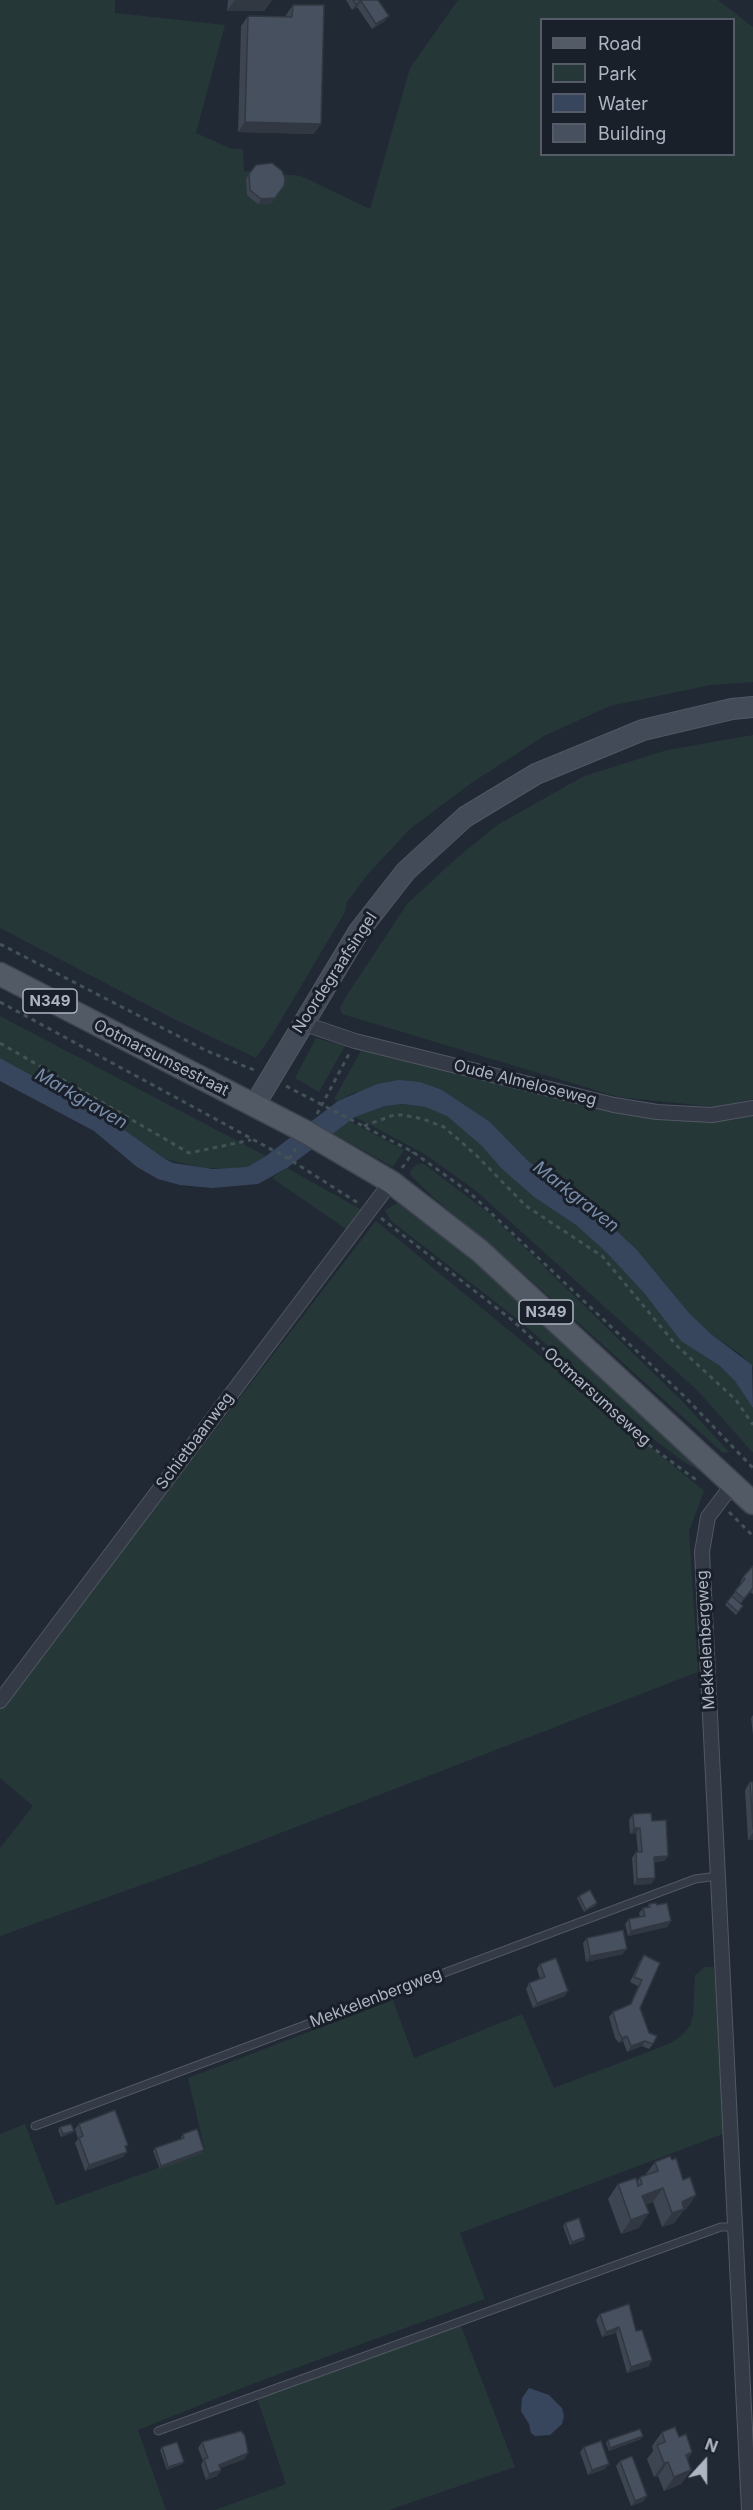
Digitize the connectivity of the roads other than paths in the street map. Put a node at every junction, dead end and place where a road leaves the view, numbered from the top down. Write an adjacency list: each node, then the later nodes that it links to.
1 (753, 707): 3 (main road, Noordegraafsingel)
2 (0, 974): 4 (main road, Ootmarsumsestraat / N349)
3 (302, 1023): 4 (main road, Noordegraafsingel); 5 (street, Oude Almeloseweg)
4 (254, 1106): 6 (main road, Ootmarsumsestraat / N349)
5 (753, 1108)
6 (323, 1142): 7 (main road, Ootmarsumseweg / N349)
7 (391, 1182): 8 (main road, Ootmarsumseweg / N349); 10 (street, Schietbaanweg)
8 (733, 1484): 9 (main road, Ootmarsumseweg / N349); 11 (street, Mekkelenbergweg)
9 (753, 1503)
10 (0, 1701)
11 (718, 1876): 12 (lane, Mekkelenbergweg); 13 (street, Mekkelenbergweg)
12 (35, 2126)
13 (734, 2227): 14 (lane); 15 (street, Mekkelenbergweg)
14 (158, 2431)
15 (749, 2510)

